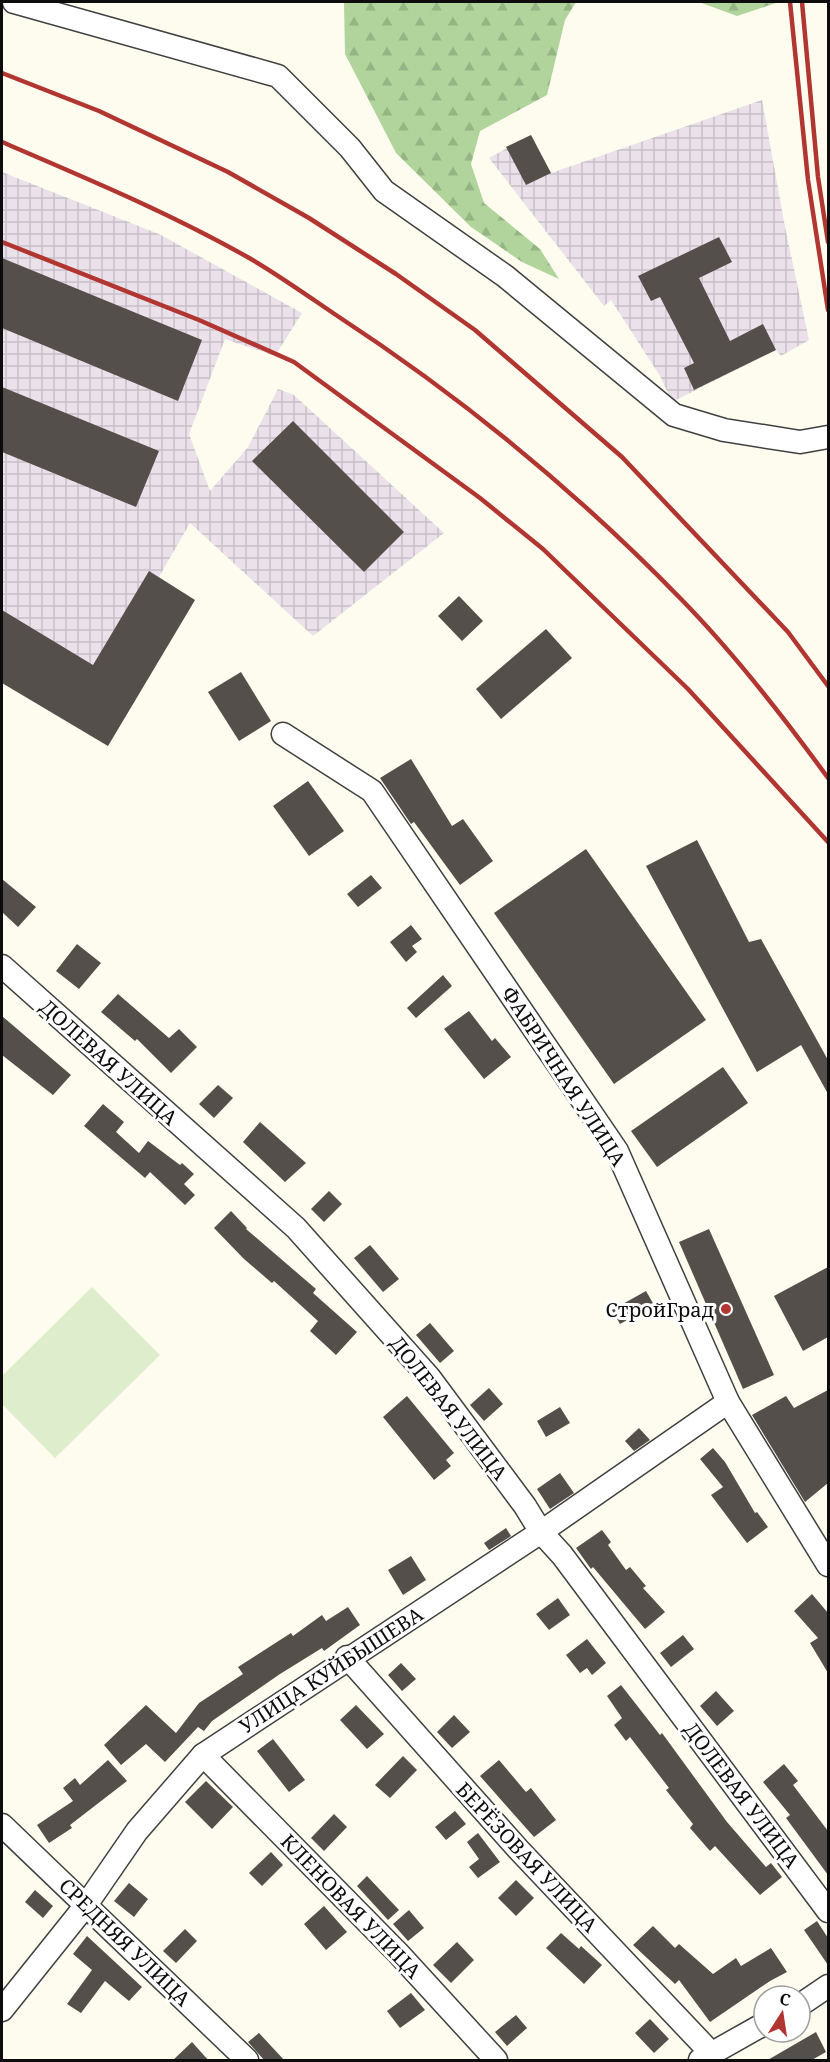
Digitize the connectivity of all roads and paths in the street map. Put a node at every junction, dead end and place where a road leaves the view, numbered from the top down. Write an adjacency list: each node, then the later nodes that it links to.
1 (14, 2): 2 (street)
2 (828, 437)
3 (283, 734): 5 (street, ФАБРИЧНАЯ УЛИЦА)
4 (2, 966): 6 (street, ДОЛЕВАЯ УЛИЦА)
5 (728, 1402): 6 (street, УЛИЦА КУЙБЫШЕВА); 7 (street, ФАБРИЧНАЯ УЛИЦА)
6 (541, 1532): 8 (street, УЛИЦА КУЙБЫШЕВА); 12 (street, ДОЛЕВАЯ УЛИЦА)
7 (828, 1565)
8 (347, 1658): 9 (street, УЛИЦА КУЙБЫШЕВА); 17 (street, БЕРЁЗОВАЯ УЛИЦА)
9 (202, 1755): 11 (street, УЛИЦА КУЙБЫШЕВА); 19 (street, КЛЕНОВАЯ УЛИЦА)
10 (2, 1825): 11 (street, СРЕДНЯЯ УЛИЦА)
11 (86, 1905): 15 (street, УЛИЦА КУЙБЫШЕВА); 18 (street, СРЕДНЯЯ УЛИЦА)
12 (828, 1911)
13 (828, 1986): 14 (street)
14 (812, 1997)
15 (2, 2010)
16 (752, 2031): 17 (street)
17 (706, 2057)
18 (247, 2061)
19 (496, 2061)

